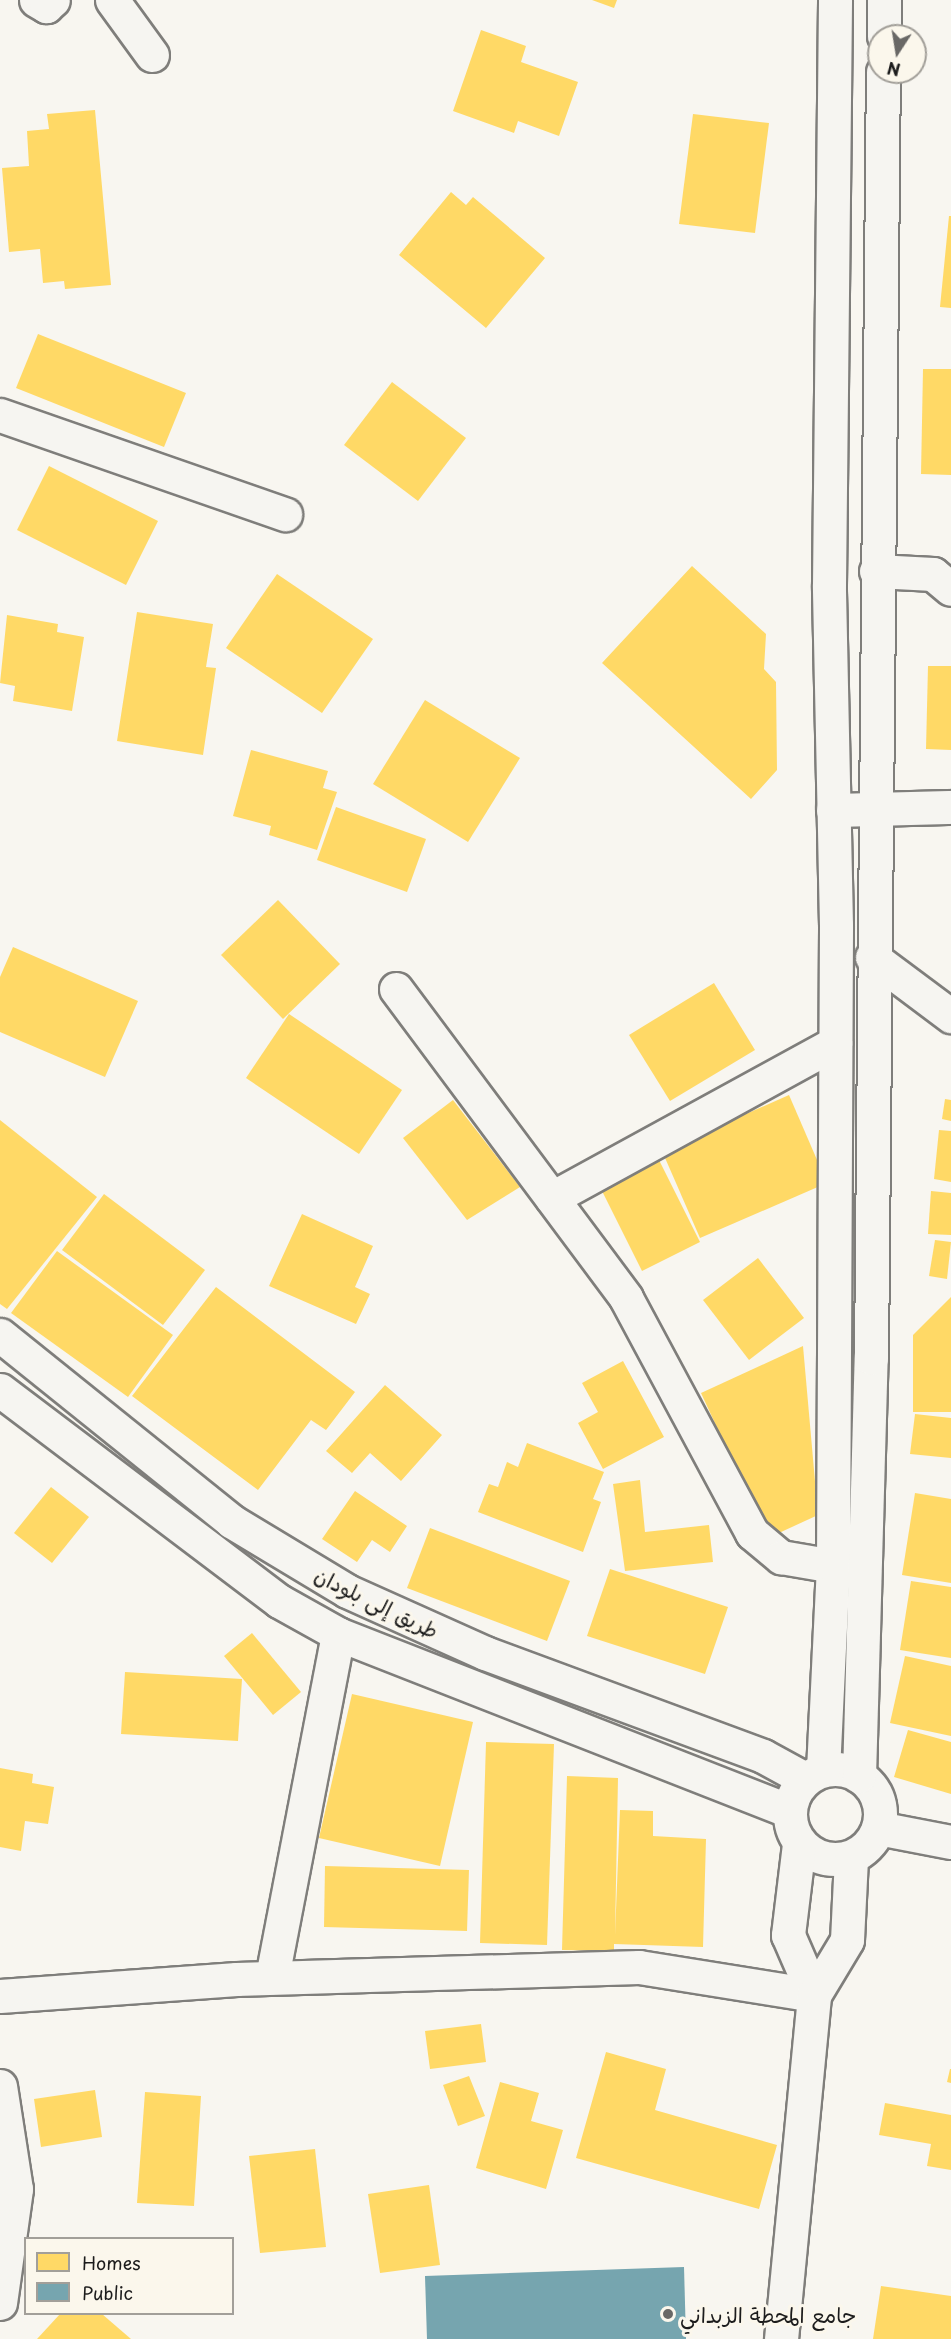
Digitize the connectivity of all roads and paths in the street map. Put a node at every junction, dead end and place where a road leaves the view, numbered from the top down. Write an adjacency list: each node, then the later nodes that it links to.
1 (36, 0): 2 (main road)
2 (53, 0)
3 (112, 0): 7 (main road)
4 (835, 0): 15 (main road)
5 (884, 0): 6 (main road)
6 (884, 24)
7 (152, 56)
8 (884, 84): 11 (main road)
9 (0, 415): 10 (main road)
10 (285, 514)
11 (876, 571): 12 (main road); 14 (main road)
12 (951, 589)
13 (951, 807): 14 (main road)
14 (874, 809): 15 (main road); 16 (main road)
15 (833, 810): 19 (main road)
16 (872, 957): 18 (main road); 26 (main road)
17 (396, 989): 20 (main road)
18 (951, 1016)
19 (835, 1043): 20 (main road); 23 (main road)
20 (552, 1198): 23 (main road)
21 (0, 1335): 25 (main road, طريق إلى بلودان)
22 (0, 1390): 24 (main road)
23 (833, 1566): 25 (main road)
24 (338, 1634): 27 (main road); 32 (main road)
25 (814, 1775): 26 (main road); 27 (main road)
26 (860, 1776): 28 (main road)
27 (789, 1810): 30 (main road)
28 (878, 1828): 29 (main road); 31 (main road)
29 (951, 1842)
30 (800, 1844): 31 (main road); 33 (main road)
31 (851, 1857): 33 (main road)
32 (272, 1977): 33 (main road); 34 (main road)
33 (814, 1995): 37 (main road)
34 (0, 1996)
35 (0, 2086): 36 (main road)
36 (0, 2303)
37 (781, 2339)

